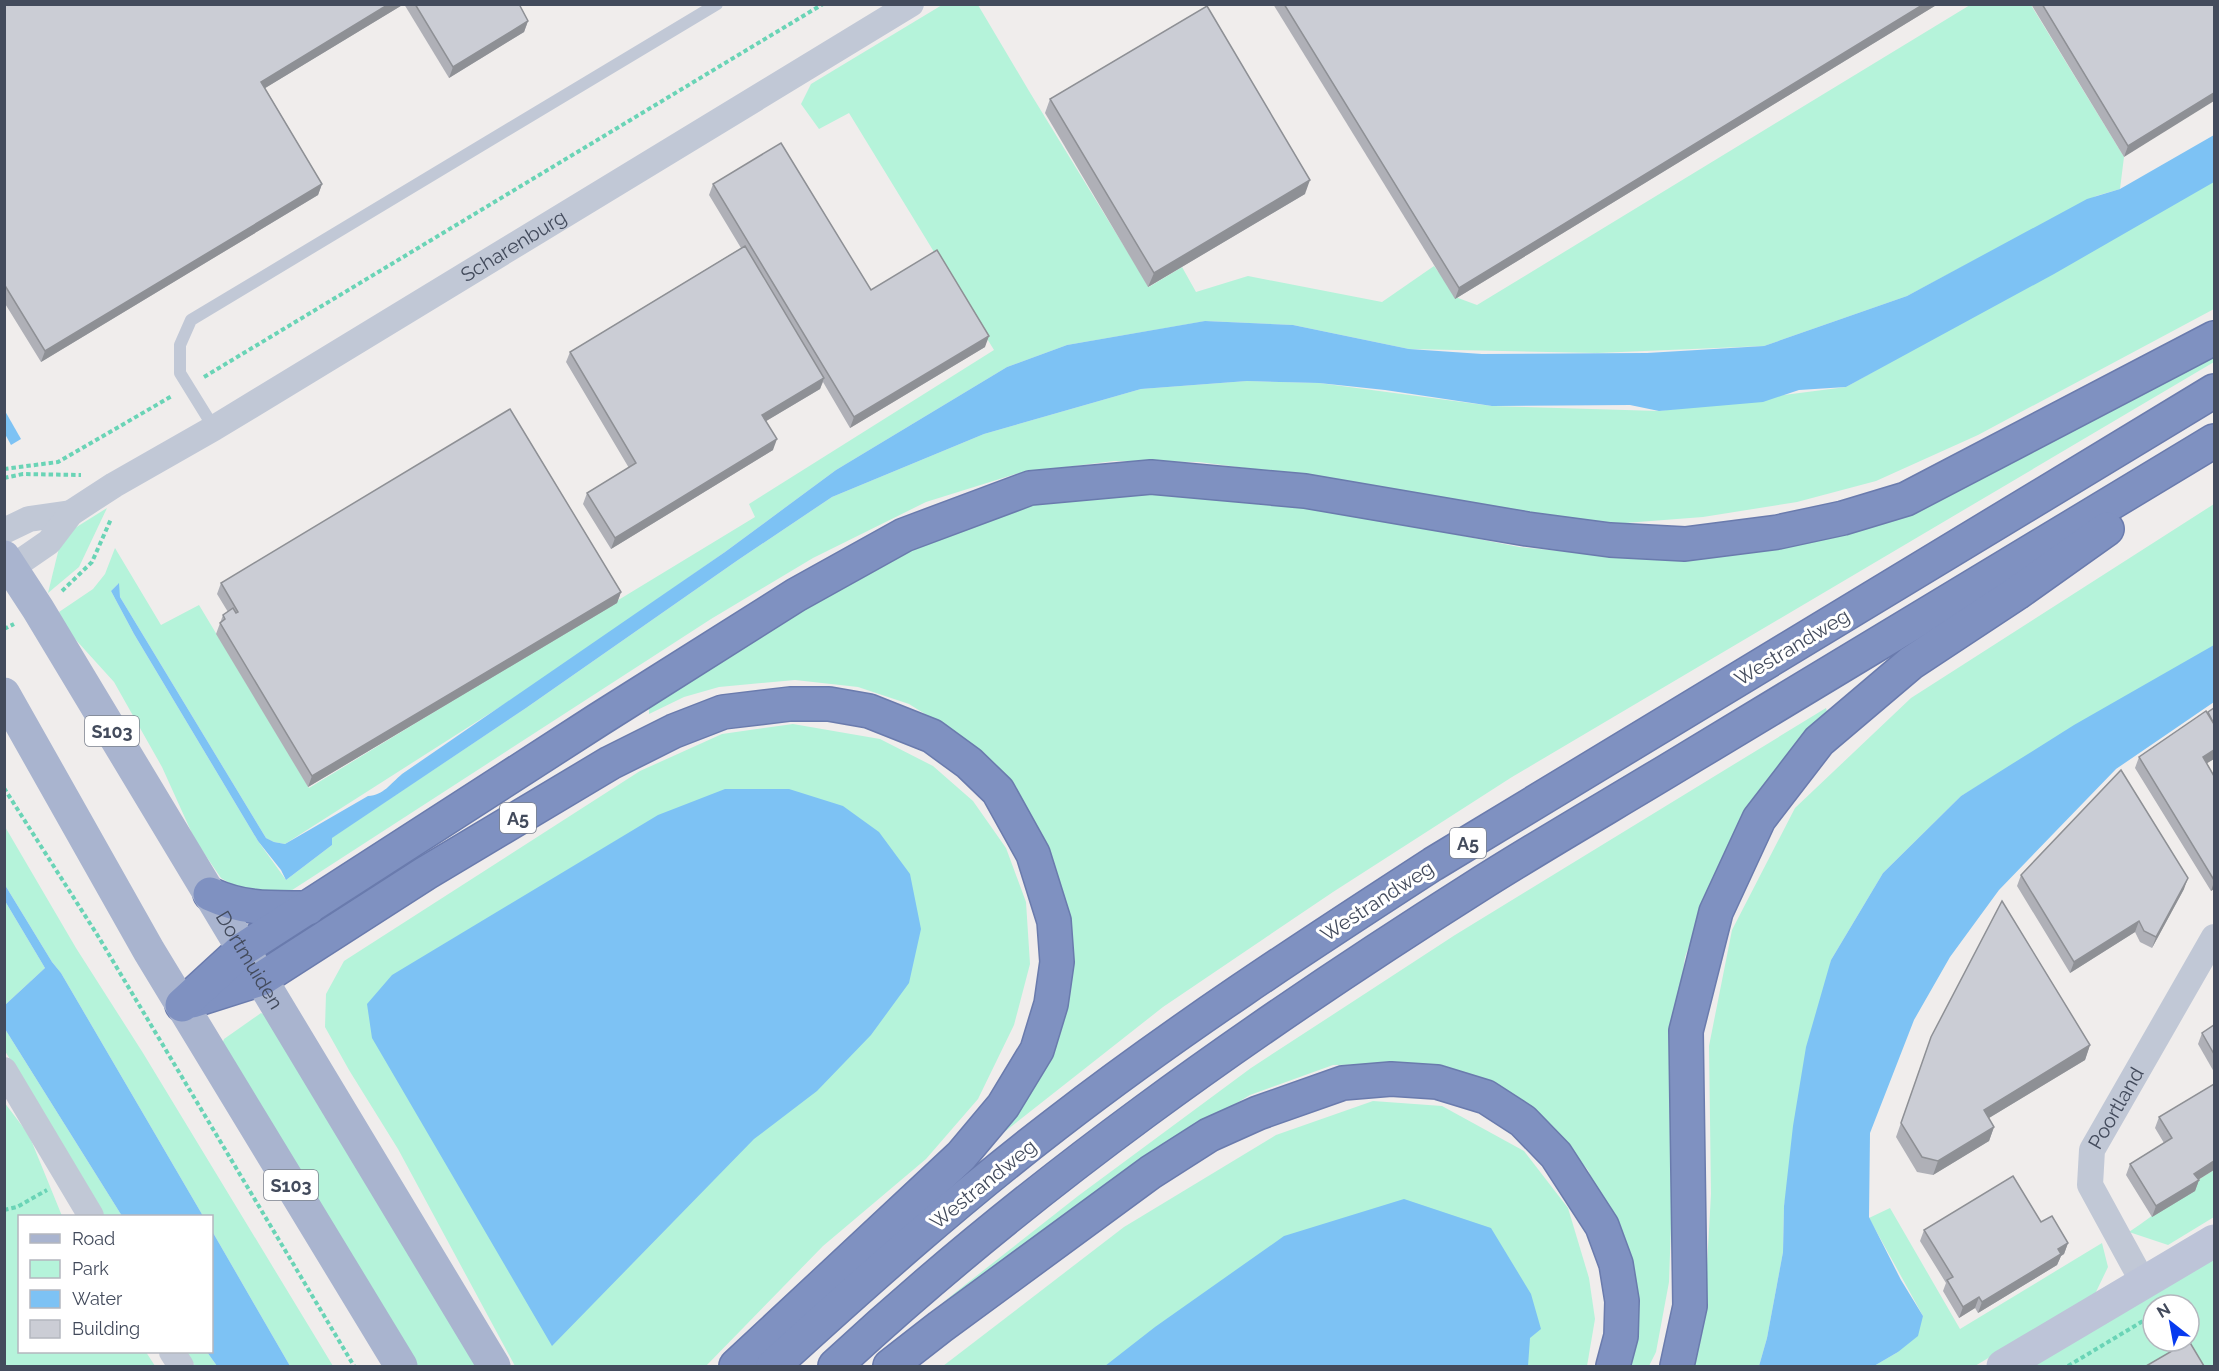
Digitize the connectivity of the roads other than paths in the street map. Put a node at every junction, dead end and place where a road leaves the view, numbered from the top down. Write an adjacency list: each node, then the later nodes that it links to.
1 (717, 4): 5 (lane)
2 (911, 4): 5 (street, Scharenburg)
3 (2214, 338): 13 (highway, A5)
4 (2214, 391): 27 (highway, Westrandweg / A5)
5 (214, 428): 8 (street, Scharenburg)
6 (2214, 441): 28 (highway, A5)
7 (2214, 452): 31 (highway)
8 (71, 513): 9 (street); 10 (street, Scharenburg)
9 (4, 531)
10 (7, 566): 12 (main road, Dortmuiden / S103)
11 (4, 694): 17 (main road, S103)
12 (210, 894): 13 (highway); 15 (main road, Dortmuiden / S103)
13 (308, 908): 15 (highway, A5)
14 (2214, 937): 21 (street, Poortland)
15 (243, 949): 16 (main road, Dortmuiden / S103); 17 (highway)
16 (261, 980): 17 (highway); 25 (main road, Dortmuiden / S103); 26 (highway, A5)
17 (182, 1005): 24 (main road, S103)
18 (4, 1070): 19 (street)
19 (90, 1215)
20 (2214, 1241): 21 (main road)
21 (2144, 1284): 32 (main road)
22 (173, 1353): 23 (street)
23 (181, 1366)
24 (401, 1366)
25 (494, 1366)
26 (736, 1366)
27 (773, 1366)
28 (835, 1366)
29 (890, 1366): 30 (highway)
30 (1613, 1366)
31 (1677, 1366)
32 (2003, 1366)

